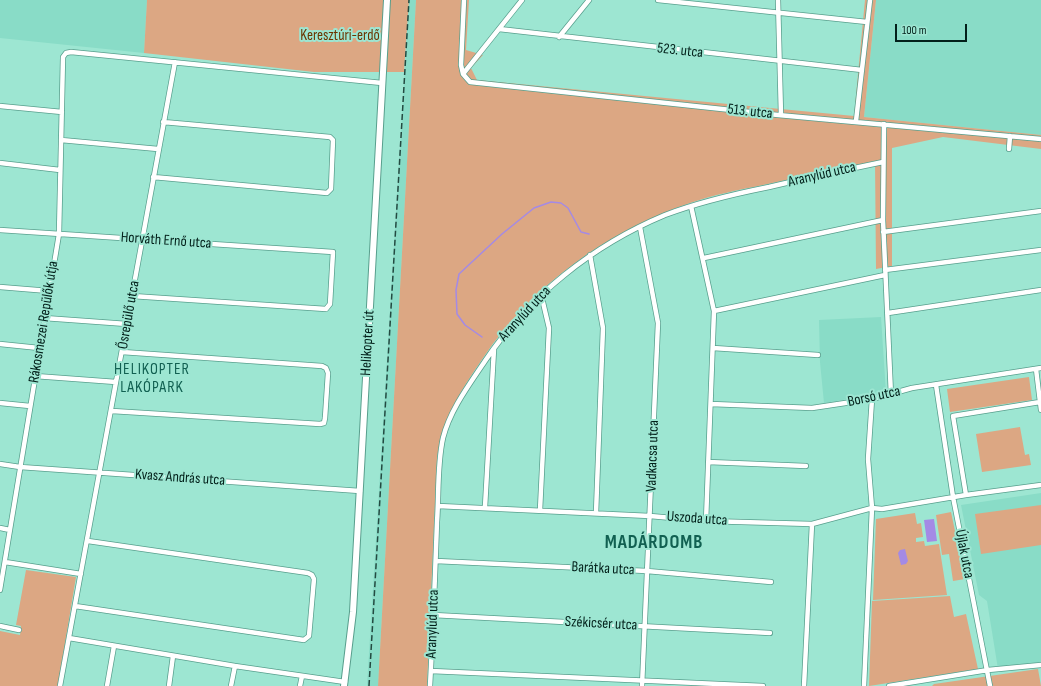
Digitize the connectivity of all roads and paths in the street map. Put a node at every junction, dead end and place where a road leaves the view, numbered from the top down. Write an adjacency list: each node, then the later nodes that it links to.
1 (387, 0): 16 (street, Helikopter út)
2 (464, 0): 15 (street)
3 (522, 0): 10 (street)
4 (589, 0): 11 (street)
5 (658, 0): 8 (street)
6 (778, 0): 8 (street)
7 (870, 0): 9 (street)
8 (778, 14): 9 (street); 12 (street)
9 (867, 22): 14 (street)
10 (499, 29): 11 (street, 523. utca); 15 (street)
11 (558, 37): 12 (street, 523. utca)
12 (779, 61): 14 (street, 523. utca); 19 (street)
13 (175, 62): 16 (street); 18 (street, Rákosmezei Repülők útja); 21 (street, Ősrepülő utca)
14 (862, 70): 20 (street)
15 (463, 74): 19 (street, 513. utca)
16 (382, 83): 77 (street, Helikopter út)
17 (0, 106): 18 (street)
18 (62, 112): 25 (street, Rákosmezei Repülők útja)
19 (781, 115): 20 (street, 513. utca)
20 (856, 121): 22 (street, 513. utca)
21 (163, 122): 26 (street, Ősrepülő utca); 31 (street)
22 (884, 124): 23 (street, 513. utca); 28 (street)
23 (1010, 136): 24 (street, 513. utca); 27 (street)
24 (1041, 139)
25 (61, 140): 26 (street); 30 (street, Rákosmezei Repülők útja)
26 (158, 149): 31 (street, Ősrepülő utca)
27 (1009, 149)
28 (883, 162): 32 (street, Aranylúd utca); 34 (street)
29 (0, 163): 30 (street)
30 (60, 170): 38 (street, Rákosmezei Repülők útja)
31 (153, 177): 39 (street, Ősrepülő utca)
32 (691, 206): 35 (street, Aranylúd utca); 42 (street)
33 (1041, 211): 37 (street)
34 (883, 220): 37 (street); 42 (street)
35 (640, 227): 41 (street, Aranylúd utca); 85 (street, Vadkacsa utca)
36 (0, 230): 38 (street, Horváth Ernő utca)
37 (883, 232): 43 (street)
38 (59, 234): 39 (street, Horváth Ernő utca); 46 (street, Rákosmezei Repülők útja)
39 (142, 240): 48 (street, Ősrepülő utca); 48 (street, Horváth Ernő utca)
40 (1041, 250): 43 (street)
41 (590, 255): 47 (street, Aranylúd utca); 84 (street)
42 (704, 258): 49 (street)
43 (885, 272): 49 (street); 50 (street)
44 (0, 287): 46 (street)
45 (1041, 290): 50 (street)
46 (49, 291): 51 (street, Rákosmezei Repülők útja)
47 (541, 294): 54 (street, Aranylúd utca); 83 (street)
48 (132, 296): 52 (street, Ősrepülő utca)
49 (714, 311): 56 (street)
50 (888, 314): 63 (street)
51 (44, 318): 52 (street); 55 (street, Rákosmezei Repülők útja)
52 (127, 324): 57 (street, Ősrepülő utca)
53 (0, 344): 55 (street)
54 (494, 347): 80 (street, Aranylúd utca); 81 (street)
55 (39, 348): 60 (street, Rákosmezei Repülők útja)
56 (713, 348): 58 (street); 67 (street)
57 (122, 352): 61 (street, Ősrepülő utca); 69 (street)
58 (818, 355)
59 (1038, 368): 62 (street, Borsó utca); 65 (street, Borsó utca)
60 (35, 376): 61 (street); 68 (street, Rákosmezei Repülők útja)
61 (116, 382): 69 (street, Ősrepülő utca)
62 (936, 385): 63 (street, Borsó utca); 79 (street, Újlak utca)
63 (891, 395): 64 (street, Borsó utca)
64 (872, 399): 67 (street, Borsó utca); 82 (street)
65 (1040, 402): 70 (street, Borsó utca); 78 (street)
66 (0, 403): 68 (street)
67 (711, 404): 71 (street)
68 (30, 406): 74 (street, Rákosmezei Repülők útja)
69 (112, 410): 75 (street, Ősrepülő utca)
70 (1041, 410)
71 (708, 462): 73 (street); 86 (street)
72 (0, 464): 74 (street, Kvasz András utca)
73 (806, 466)
74 (20, 467): 75 (street, Kvasz András utca); 89 (street, Rákosmezei Repülők útja)
75 (100, 473): 77 (street, Kvasz András utca); 90 (street, Ősrepülő utca)
76 (1041, 485): 78 (street)
77 (360, 491): 112 (street, Helikopter út)
78 (966, 495): 79 (street)
79 (953, 497): 82 (street, Uszoda utca); 108 (street, Újlak utca)
80 (438, 506): 81 (street, Uszoda utca); 91 (street, Aranylúd utca)
81 (485, 508): 83 (street, Uszoda utca)
82 (872, 508): 87 (street, Uszoda utca); 122 (street)
83 (540, 510): 84 (street, Uszoda utca)
84 (596, 513): 85 (street, Uszoda utca)
85 (650, 516): 86 (street, Uszoda utca); 93 (street, Vadkacsa utca)
86 (706, 521): 87 (street, Uszoda utca)
87 (812, 524): 121 (street)
88 (0, 528): 89 (street)
89 (10, 530): 92 (street, Rákosmezei Repülők útja)
90 (88, 541): 94 (street, Ősrepülő utca); 97 (street)
91 (436, 561): 93 (street, Barátka utca); 98 (street, Aranylúd utca)
92 (4, 562): 94 (street); 96 (street, Rákosmezei Repülők útja)
93 (647, 571): 95 (street, Barátka utca); 100 (street, Vadkacsa utca)
94 (81, 574): 97 (street, Ősrepülő utca)
95 (771, 582)
96 (0, 590)
97 (76, 606): 103 (street, Ősrepülő utca)
98 (433, 615): 100 (street, Székicsér utca); 109 (street, Aranylúd utca)
99 (0, 626): 101 (street)
100 (645, 626): 102 (street, Székicsér utca); 113 (street, Vadkacsa utca)
101 (19, 630)
102 (770, 633)
103 (70, 638): 104 (street); 114 (street, Ősrepülő utca)
104 (114, 646): 105 (street); 115 (street)
105 (173, 656): 107 (street); 116 (street)
106 (1041, 665): 108 (street)
107 (234, 666): 110 (street); 117 (street)
108 (988, 670): 111 (street); 125 (street, Újlak utca)
109 (431, 671): 113 (street); 119 (street, Aranylúd utca)
110 (302, 676): 112 (street); 118 (street)
111 (931, 679): 123 (street); 124 (street)
112 (344, 684)
113 (642, 684): 120 (street)
114 (60, 686)
115 (108, 686)
116 (168, 686)
117 (231, 686)
118 (300, 686)
119 (430, 686)
120 (763, 686)
121 (804, 686)
122 (864, 686)
123 (889, 686)
124 (924, 686)
125 (990, 686)

